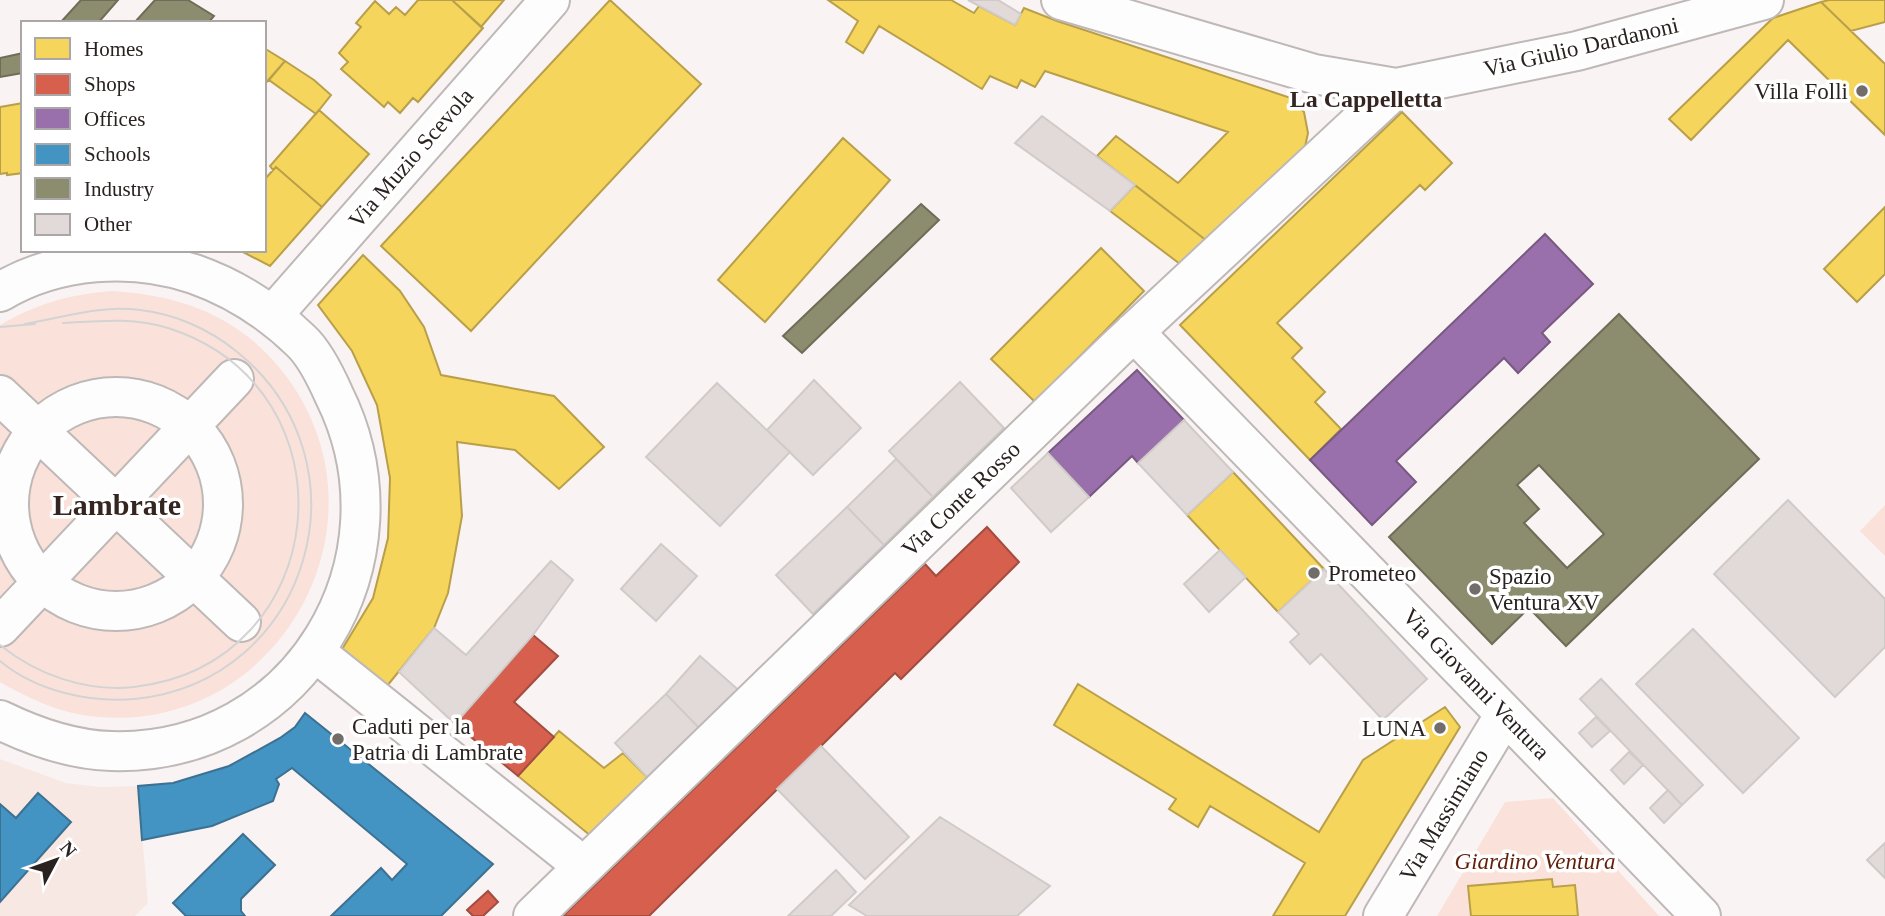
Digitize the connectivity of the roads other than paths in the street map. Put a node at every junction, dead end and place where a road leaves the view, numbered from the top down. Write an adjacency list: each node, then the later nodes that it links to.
1 (550, 0): 6 (street, Via Muzio Scevola)
2 (1061, 0): 4 (street)
3 (1764, 0): 4 (street, Via Giulio Dardanoni)
4 (1396, 88): 7 (street, Via Conte Rosso)
5 (0, 292): 6 (street)
6 (272, 316): 17 (street)
7 (1134, 332): 18 (street, Via Giovanni Ventura); 20 (street, Via Conte Rosso)
8 (234, 379): 10 (street)
9 (0, 395): 11 (street)
10 (189, 426): 11 (street); 12 (street); 13 (street)
11 (38, 431): 12 (street); 14 (street)
12 (116, 504): 13 (street); 14 (street)
13 (194, 578): 14 (street); 15 (street)
14 (43, 582): 16 (street)
15 (241, 622)
16 (0, 627)
17 (315, 652): 19 (street); 20 (street)
18 (1505, 714): 22 (street, Via Massimiano); 23 (street, Via Giovanni Ventura)
19 (0, 720)
20 (583, 866): 21 (street, Via Conte Rosso)
21 (533, 916)
22 (1383, 916)
23 (1701, 916)

